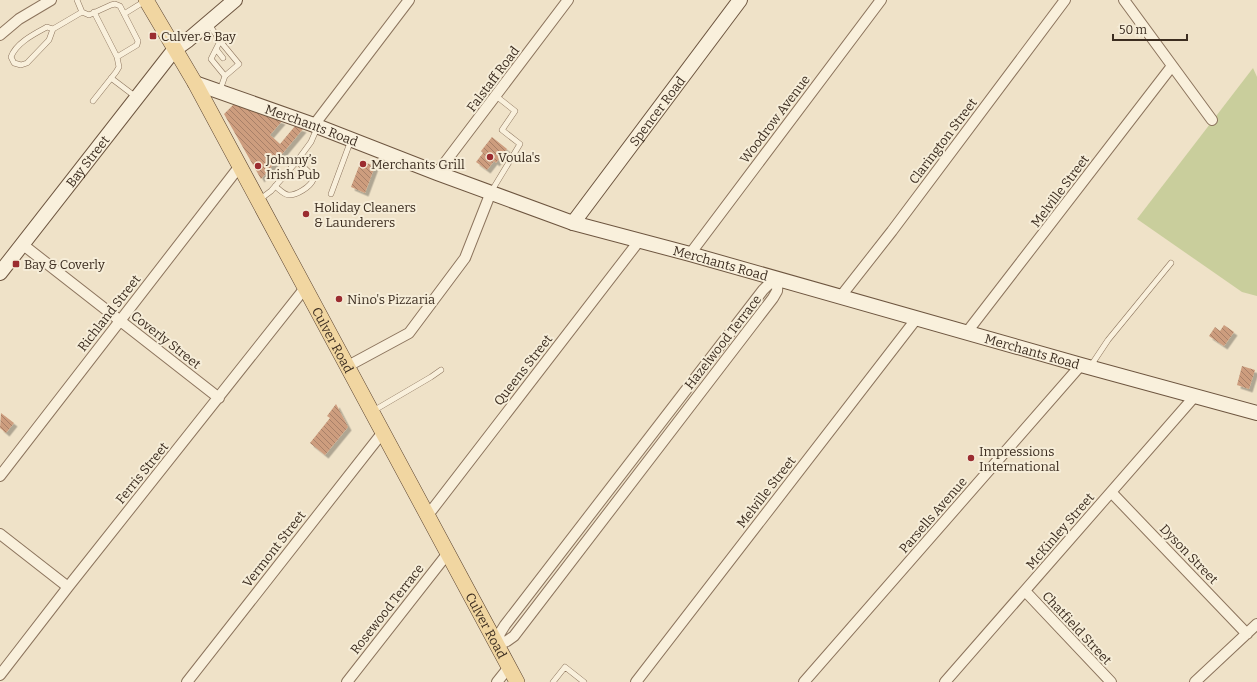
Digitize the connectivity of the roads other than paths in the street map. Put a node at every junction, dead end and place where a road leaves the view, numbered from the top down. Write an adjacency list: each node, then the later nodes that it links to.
1 (51, 0): 16 (street)
2 (77, 0): 11 (lane)
3 (146, 0): 13 (lane); 19 (main road, Culver Road)
4 (235, 0): 14 (street, Bay Street)
5 (409, 0): 31 (street)
6 (568, 0): 27 (street, Falstaff Road)
7 (740, 0): 40 (street, Spencer Road)
8 (881, 0): 43 (street, Woodrow Avenue)
9 (1065, 0): 48 (street, Clarington Street)
10 (1124, 0): 22 (street)
11 (82, 12): 12 (lane); 15 (lane)
12 (94, 12): 13 (lane); 20 (lane)
13 (124, 14): 20 (lane)
14 (208, 23): 17 (lane); 19 (street, Bay Street)
15 (53, 29): 15 (lane)
16 (0, 35)
17 (220, 41): 18 (lane); 23 (lane)
18 (216, 49): 21 (lane); 23 (lane)
19 (174, 50): 25 (main road, Culver Road); 28 (street, Bay Street)
20 (116, 57): 24 (lane)
21 (223, 58)
22 (1172, 66): 30 (street); 51 (street, Melville Street)
23 (225, 76): 26 (lane)
24 (111, 78): 28 (lane); 29 (lane)
25 (195, 83): 26 (street, Merchants Road); 34 (main road, Culver Road)
26 (219, 92): 31 (street, Merchants Road)
27 (496, 96): 35 (street, Falstaff Road); 37 (lane)
28 (137, 98): 42 (street, Bay Street)
29 (93, 101)
30 (1212, 120)
31 (316, 126): 32 (street, Merchants Road); 33 (lane)
32 (352, 140): 35 (street, Merchants Road); 38 (lane)
33 (297, 161): 36 (lane); 36 (lane)
34 (240, 167): 39 (main road, Culver Road); 50 (street, Richland Street)
35 (438, 173): 37 (street, Merchants Road)
36 (276, 186): 39 (lane)
37 (491, 192): 40 (street, Merchants Road); 52 (street)
38 (332, 194)
39 (258, 201): 47 (main road, Culver Road)
40 (573, 223): 41 (street, Merchants Road)
41 (639, 241): 43 (street, Merchants Road); 64 (street, Queens Street)
42 (22, 244): 45 (street, Bay Street); 50 (street, Coverly Street)
43 (690, 254): 46 (street, Merchants Road)
44 (1171, 263): 53 (lane)
45 (0, 273)
46 (778, 279): 48 (street, Merchants Road); 60 (street, Hazelwood Terrace); 61 (street, Hazelwood Terrace)
47 (305, 288): 52 (main road, Culver Road); 56 (street, Ferris Street)
48 (841, 296): 49 (street, Merchants Road)
49 (917, 318): 51 (street, Merchants Road); 80 (street, Melville Street)
50 (120, 320): 56 (street, Coverly Street); 62 (street, Richland Street)
51 (967, 332): 53 (street, Merchants Road)
52 (348, 366): 57 (main road, Culver Road)
53 (1085, 366): 55 (street, Merchants Road); 81 (street, Parsells Avenue)
54 (441, 370): 57 (lane)
55 (1195, 396): 58 (street, Merchants Road); 63 (street, McKinley Street)
56 (219, 398): 67 (street, Ferris Street)
57 (372, 411): 59 (main road, Culver Road)
58 (1257, 413)
59 (383, 432): 64 (main road, Culver Road); 74 (street, Vermont Street)
60 (644, 444): 61 (lane); 71 (street, Hazelwood Terrace)
61 (655, 452): 71 (street, Hazelwood Terrace)
62 (0, 476)
63 (1111, 492): 68 (street, McKinley Street); 70 (street, Dyson Street)
64 (428, 515): 66 (main road, Culver Road)
65 (0, 534): 67 (street)
66 (448, 553): 71 (main road, Culver Road); 75 (street, Rosewood Terrace)
67 (68, 587): 73 (street, Ferris Street)
68 (1025, 591): 82 (street, McKinley Street); 83 (street, Chatfield Street)
69 (1257, 624): 70 (street)
70 (1247, 634): 84 (street)
71 (497, 645): 72 (main road, Culver Road)
72 (509, 667): 76 (street); 77 (main road, Culver Road)
73 (0, 675)
74 (187, 682)
75 (346, 682)
76 (497, 682)
77 (517, 682)
78 (553, 682): 79 (lane)
79 (584, 682)
80 (636, 682)
81 (804, 682)
82 (945, 682)
83 (1111, 682)
84 (1195, 682)

